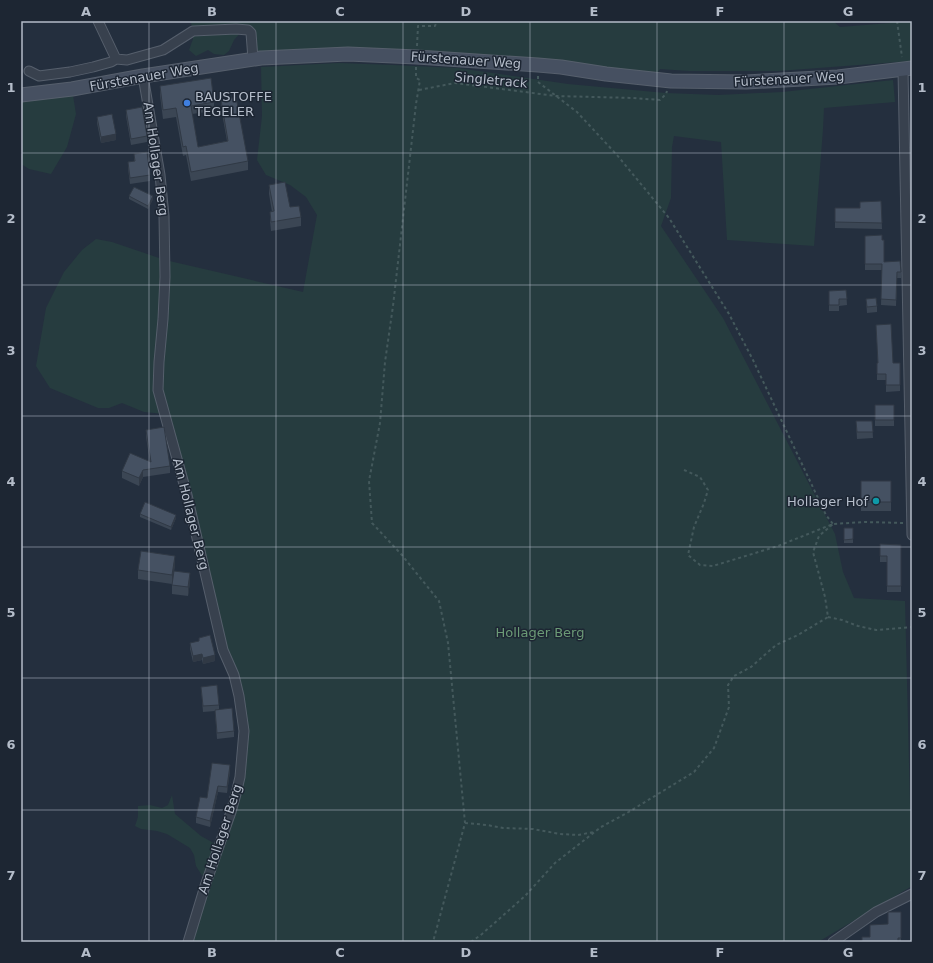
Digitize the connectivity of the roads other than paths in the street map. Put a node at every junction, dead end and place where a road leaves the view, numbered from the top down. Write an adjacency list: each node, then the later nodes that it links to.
1 (98, 21): 3 (street)
2 (253, 59): 3 (street); 4 (street, Fürstenauer Weg); 6 (street, Fürstenauer Weg)
3 (116, 60): 5 (street)
4 (908, 69): 8 (street)
5 (29, 71)
6 (143, 76): 7 (street, Fürstenauer Weg); 12 (street, Am Hollager Berg)
7 (21, 95)
8 (910, 292): 9 (street)
9 (912, 523): 10 (street)
10 (912, 535)
11 (912, 894): 13 (street)
12 (188, 942)
13 (833, 942)

